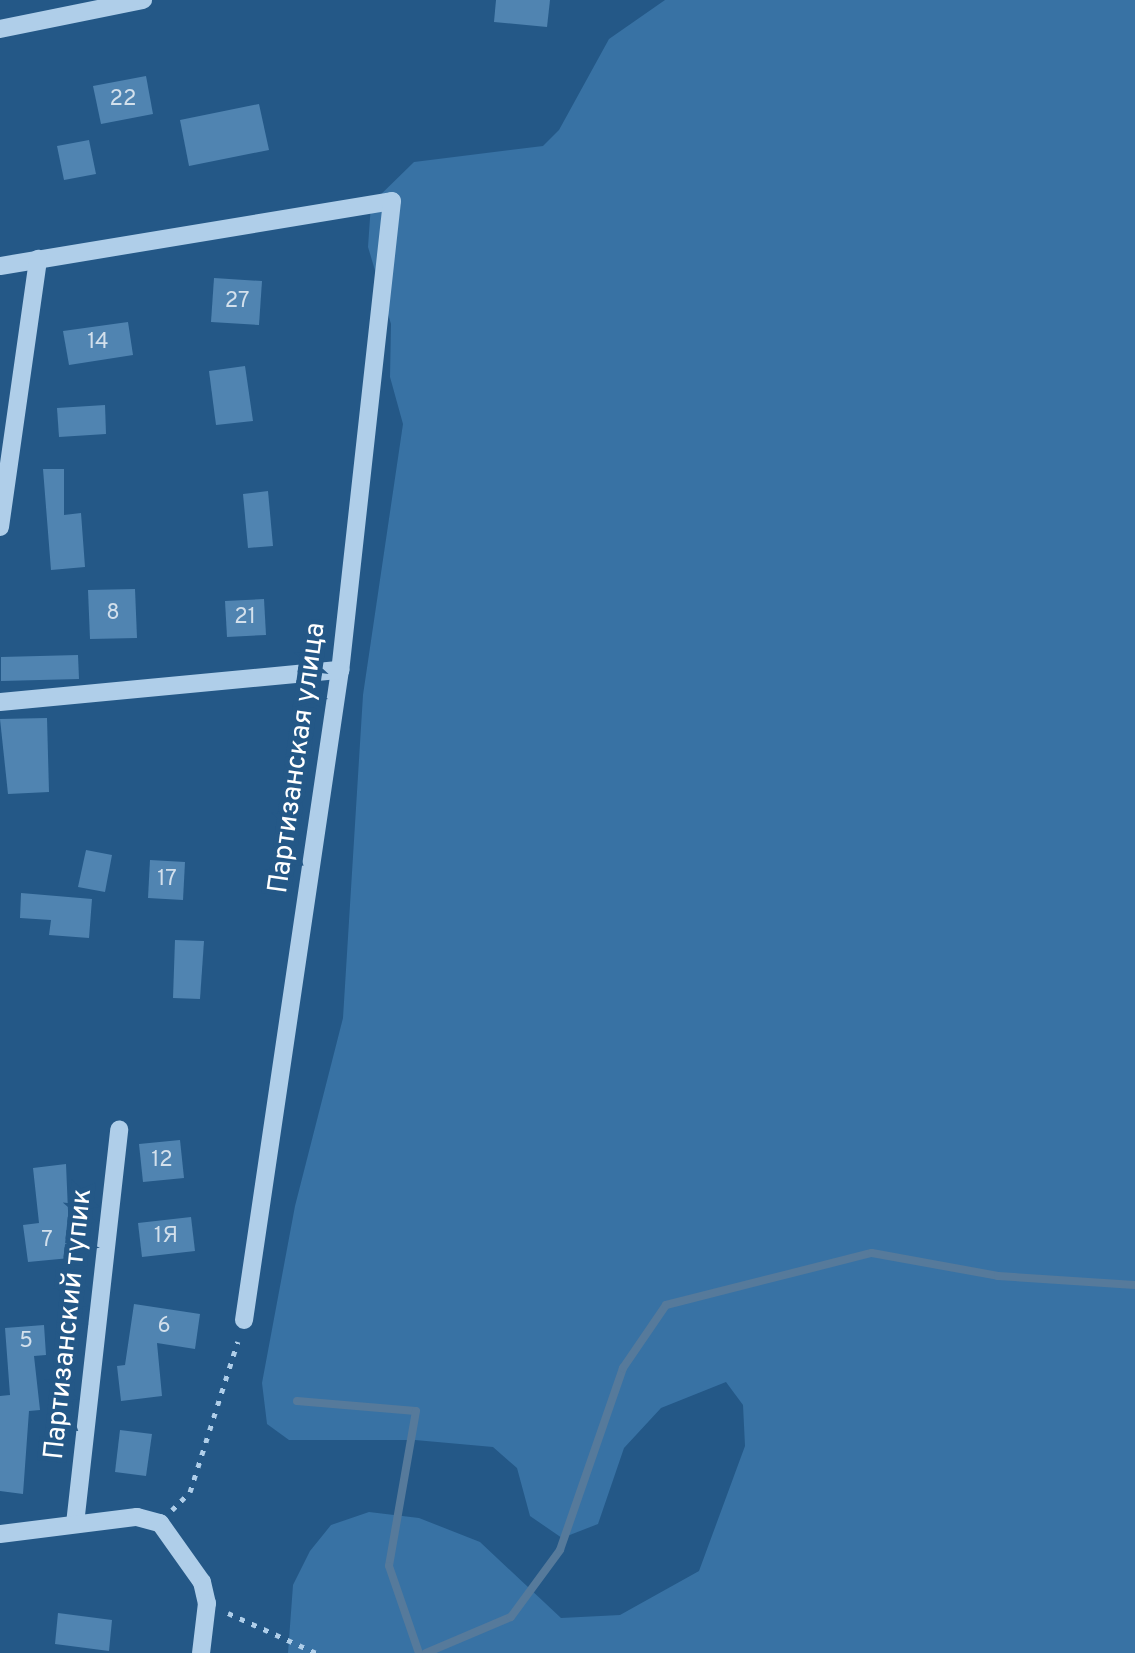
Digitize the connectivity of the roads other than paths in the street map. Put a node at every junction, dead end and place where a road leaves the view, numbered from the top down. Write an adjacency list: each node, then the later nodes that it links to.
1 (142, 0): 2 (street)
2 (0, 29)
3 (38, 258): 4 (street); 5 (street); 6 (street, Партизанская улица)
4 (0, 266)
5 (0, 527)
6 (340, 670): 7 (street); 9 (street, Партизанская улица)
7 (0, 702)
8 (118, 1129): 10 (street, Партизанский тупик)
9 (244, 1320)
10 (75, 1524): 11 (street); 12 (street)
11 (0, 1534)
12 (201, 1653)

